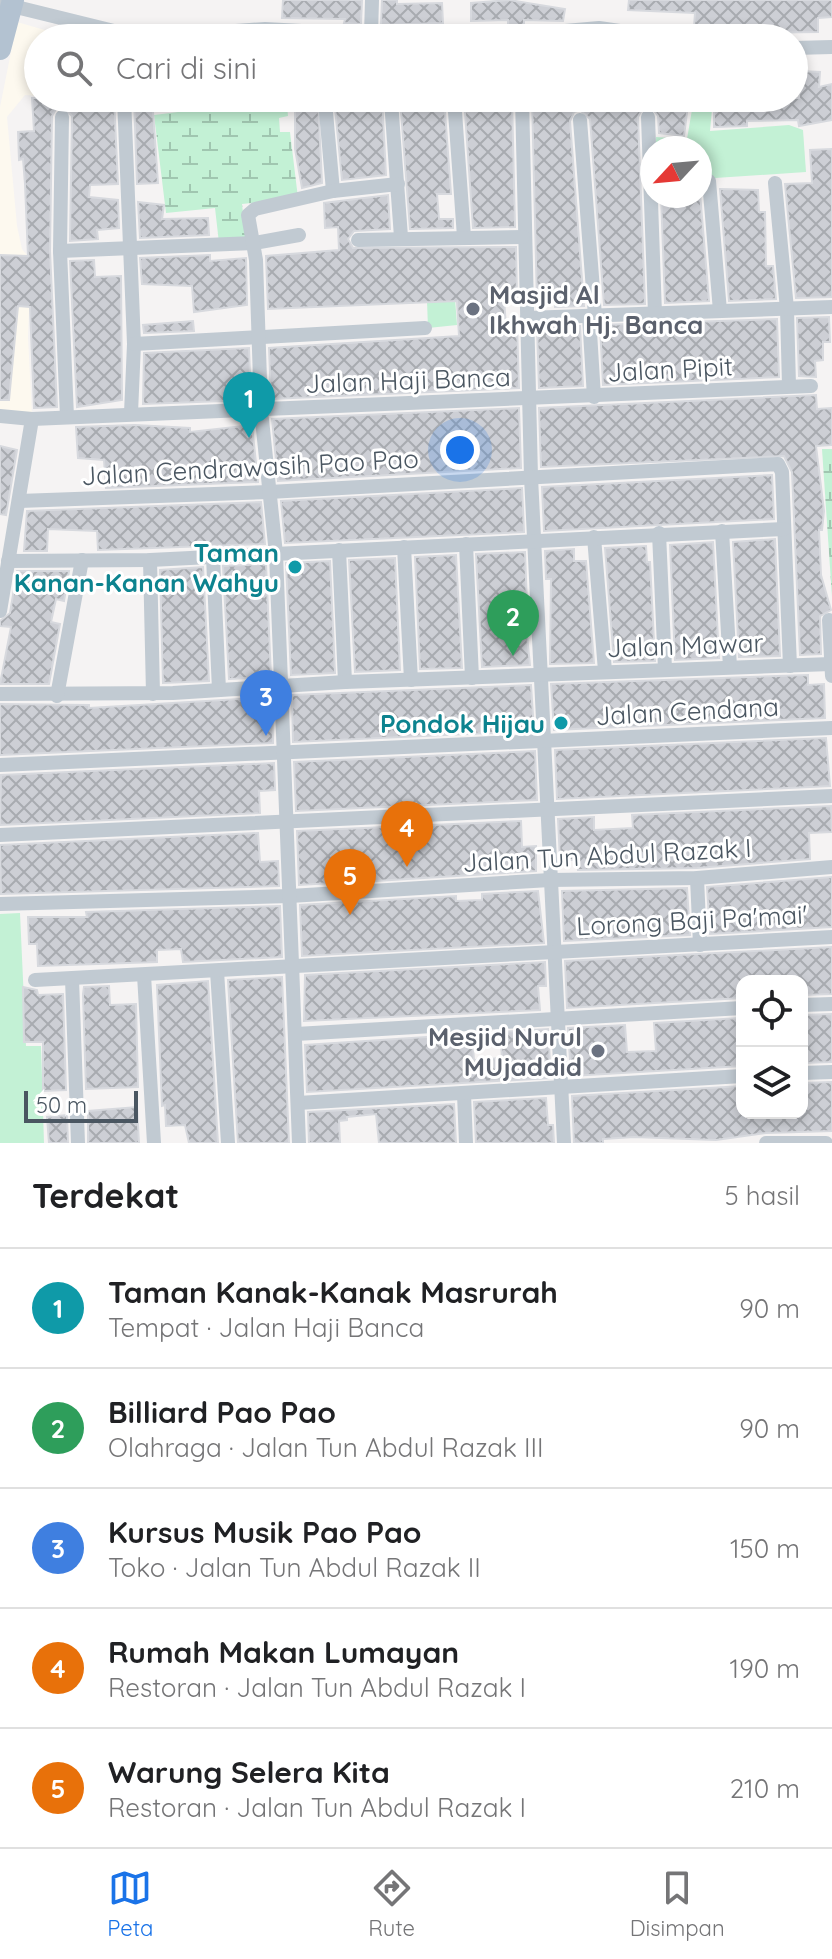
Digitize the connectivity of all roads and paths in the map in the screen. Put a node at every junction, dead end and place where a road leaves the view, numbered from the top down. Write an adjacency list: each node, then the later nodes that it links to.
1 (372, 0): 4 (street)
2 (8, 3): 3 (street); 7 (main road)
3 (83, 24)
4 (371, 24)
5 (832, 47): 6 (street)
6 (808, 48)
7 (0, 49)
8 (125, 112): 26 (street)
9 (326, 112): 18 (street)
10 (392, 112): 17 (street)
11 (455, 112): 22 (street)
12 (522, 112): 23 (street)
13 (62, 117): 27 (street)
14 (648, 117): 31 (street)
15 (580, 120): 32 (street)
16 (775, 183): 29 (street)
17 (398, 184): 18 (street); 21 (street)
18 (333, 191): 25 (street)
19 (711, 208): 30 (street)
20 (299, 235): 25 (street)
21 (401, 237): 22 (street); 24 (street)
22 (464, 237): 23 (street)
23 (523, 237): 33 (street)
24 (358, 240)
25 (254, 243): 26 (street); 35 (street)
26 (130, 250): 27 (street); 36 (street)
27 (60, 251): 44 (street)
28 (832, 307): 29 (street)
29 (787, 309): 30 (street); 37 (street)
30 (720, 311): 31 (street)
31 (655, 314): 32 (street)
32 (592, 316): 33 (street); 39 (street)
33 (527, 318): 40 (street)
34 (425, 328): 35 (street)
35 (260, 338): 36 (street); 41 (street)
36 (134, 344): 42 (street)
37 (789, 386): 38 (street, Jalan Pipit); 39 (street, Jalan Pipit)
38 (811, 386)
39 (594, 397): 40 (street, Jalan Pipit)
40 (531, 400): 41 (street, Jalan Haji Banca); 46 (street)
41 (261, 410): 42 (street, Jalan Haji Banca); 47 (street)
42 (131, 413): 44 (street, Jalan Haji Banca)
43 (0, 416): 45 (street, Jalan Haji Banca)
44 (67, 417): 45 (street, Jalan Haji Banca)
45 (32, 419): 48 (street)
46 (531, 477): 47 (street, Jalan Cendrawasih Pao Pao); 49 (street, Jalan Cendrawasih Pao Pao); 53 (street)
47 (269, 492): 48 (street, Jalan Cendrawasih Pao Pao); 57 (street)
48 (19, 501): 61 (street)
49 (784, 529): 50 (street); 65 (street)
50 (722, 531): 51 (street); 66 (street)
51 (659, 533): 52 (street); 67 (street)
52 (594, 537): 53 (street); 68 (street)
53 (534, 540): 54 (street); 69 (street)
54 (466, 544): 55 (street); 71 (street)
55 (404, 547): 56 (street); 72 (street)
56 (339, 550): 57 (street); 73 (street)
57 (276, 554): 58 (street); 74 (street)
58 (213, 557): 60 (street); 75 (street)
59 (82, 560): 60 (street); 61 (street); 78 (street)
60 (150, 560): 77 (street)
61 (8, 561): 62 (street)
62 (0, 611)
63 (829, 620): 64 (street)
64 (831, 664): 65 (street, Jalan Mawar); 70 (street)
65 (790, 666): 66 (street, Jalan Mawar)
66 (730, 667): 67 (street, Jalan Mawar)
67 (665, 669): 68 (street, Jalan Mawar)
68 (605, 671): 69 (street, Jalan Mawar)
69 (540, 675): 71 (street, Jalan Mawar); 80 (street)
70 (832, 676)
71 (472, 678): 72 (street, Jalan Mawar)
72 (411, 680): 73 (street, Jalan Mawar)
73 (345, 682): 74 (street, Jalan Mawar)
74 (283, 687): 75 (street, Jalan Mawar); 81 (street)
75 (219, 690): 77 (street, Jalan Mawar)
76 (0, 694): 78 (street, Jalan Mawar)
77 (153, 694): 78 (street, Jalan Mawar)
78 (57, 696)
79 (832, 728): 80 (street, Jalan Cendana)
80 (544, 742): 81 (street, Jalan Cendana); 84 (street)
81 (285, 754): 82 (street, Jalan Cendana); 85 (street)
82 (0, 765)
83 (832, 796): 84 (street)
84 (547, 811): 85 (street); 89 (street)
85 (288, 822): 86 (street); 90 (street)
86 (0, 835)
87 (832, 867): 88 (street, Jalan Tun Abdul Razak I)
88 (697, 878): 89 (street, Jalan Tun Abdul Razak I); 93 (street)
89 (550, 880): 90 (street, Jalan Tun Abdul Razak I); 94 (street)
90 (290, 896): 91 (street, Jalan Tun Abdul Razak I); 95 (street)
91 (0, 904)
92 (832, 937): 93 (street, Lorong Baji Pa'mai')
93 (700, 945): 94 (street, Lorong Baji Pa'mai')
94 (554, 951): 95 (street, Lorong Baji Pa'mai'); 103 (street)
95 (293, 964): 96 (street, Lorong Baji Pa'mai'); 104 (street)
96 (217, 971): 97 (street, Lorong Baji Pa'mai'); 113 (street)
97 (144, 975): 98 (street, Lorong Baji Pa'mai'); 112 (street)
98 (72, 979): 99 (street, Lorong Baji Pa'mai'); 111 (street)
99 (35, 980)
100 (832, 1004): 101 (street)
101 (808, 1005)
102 (736, 1008): 103 (street)
103 (558, 1020): 104 (street); 108 (street)
104 (296, 1034): 110 (street)
105 (832, 1072): 106 (street)
106 (808, 1073)
107 (736, 1076): 108 (street)
108 (561, 1085): 109 (street); 116 (street)
109 (464, 1094): 110 (street); 115 (street)
110 (298, 1103): 114 (street)
111 (78, 1143)
112 (154, 1143)
113 (228, 1143)
114 (299, 1143)
115 (466, 1143)
116 (564, 1143)
117 (766, 1143): 118 (street)
118 (826, 1143)

